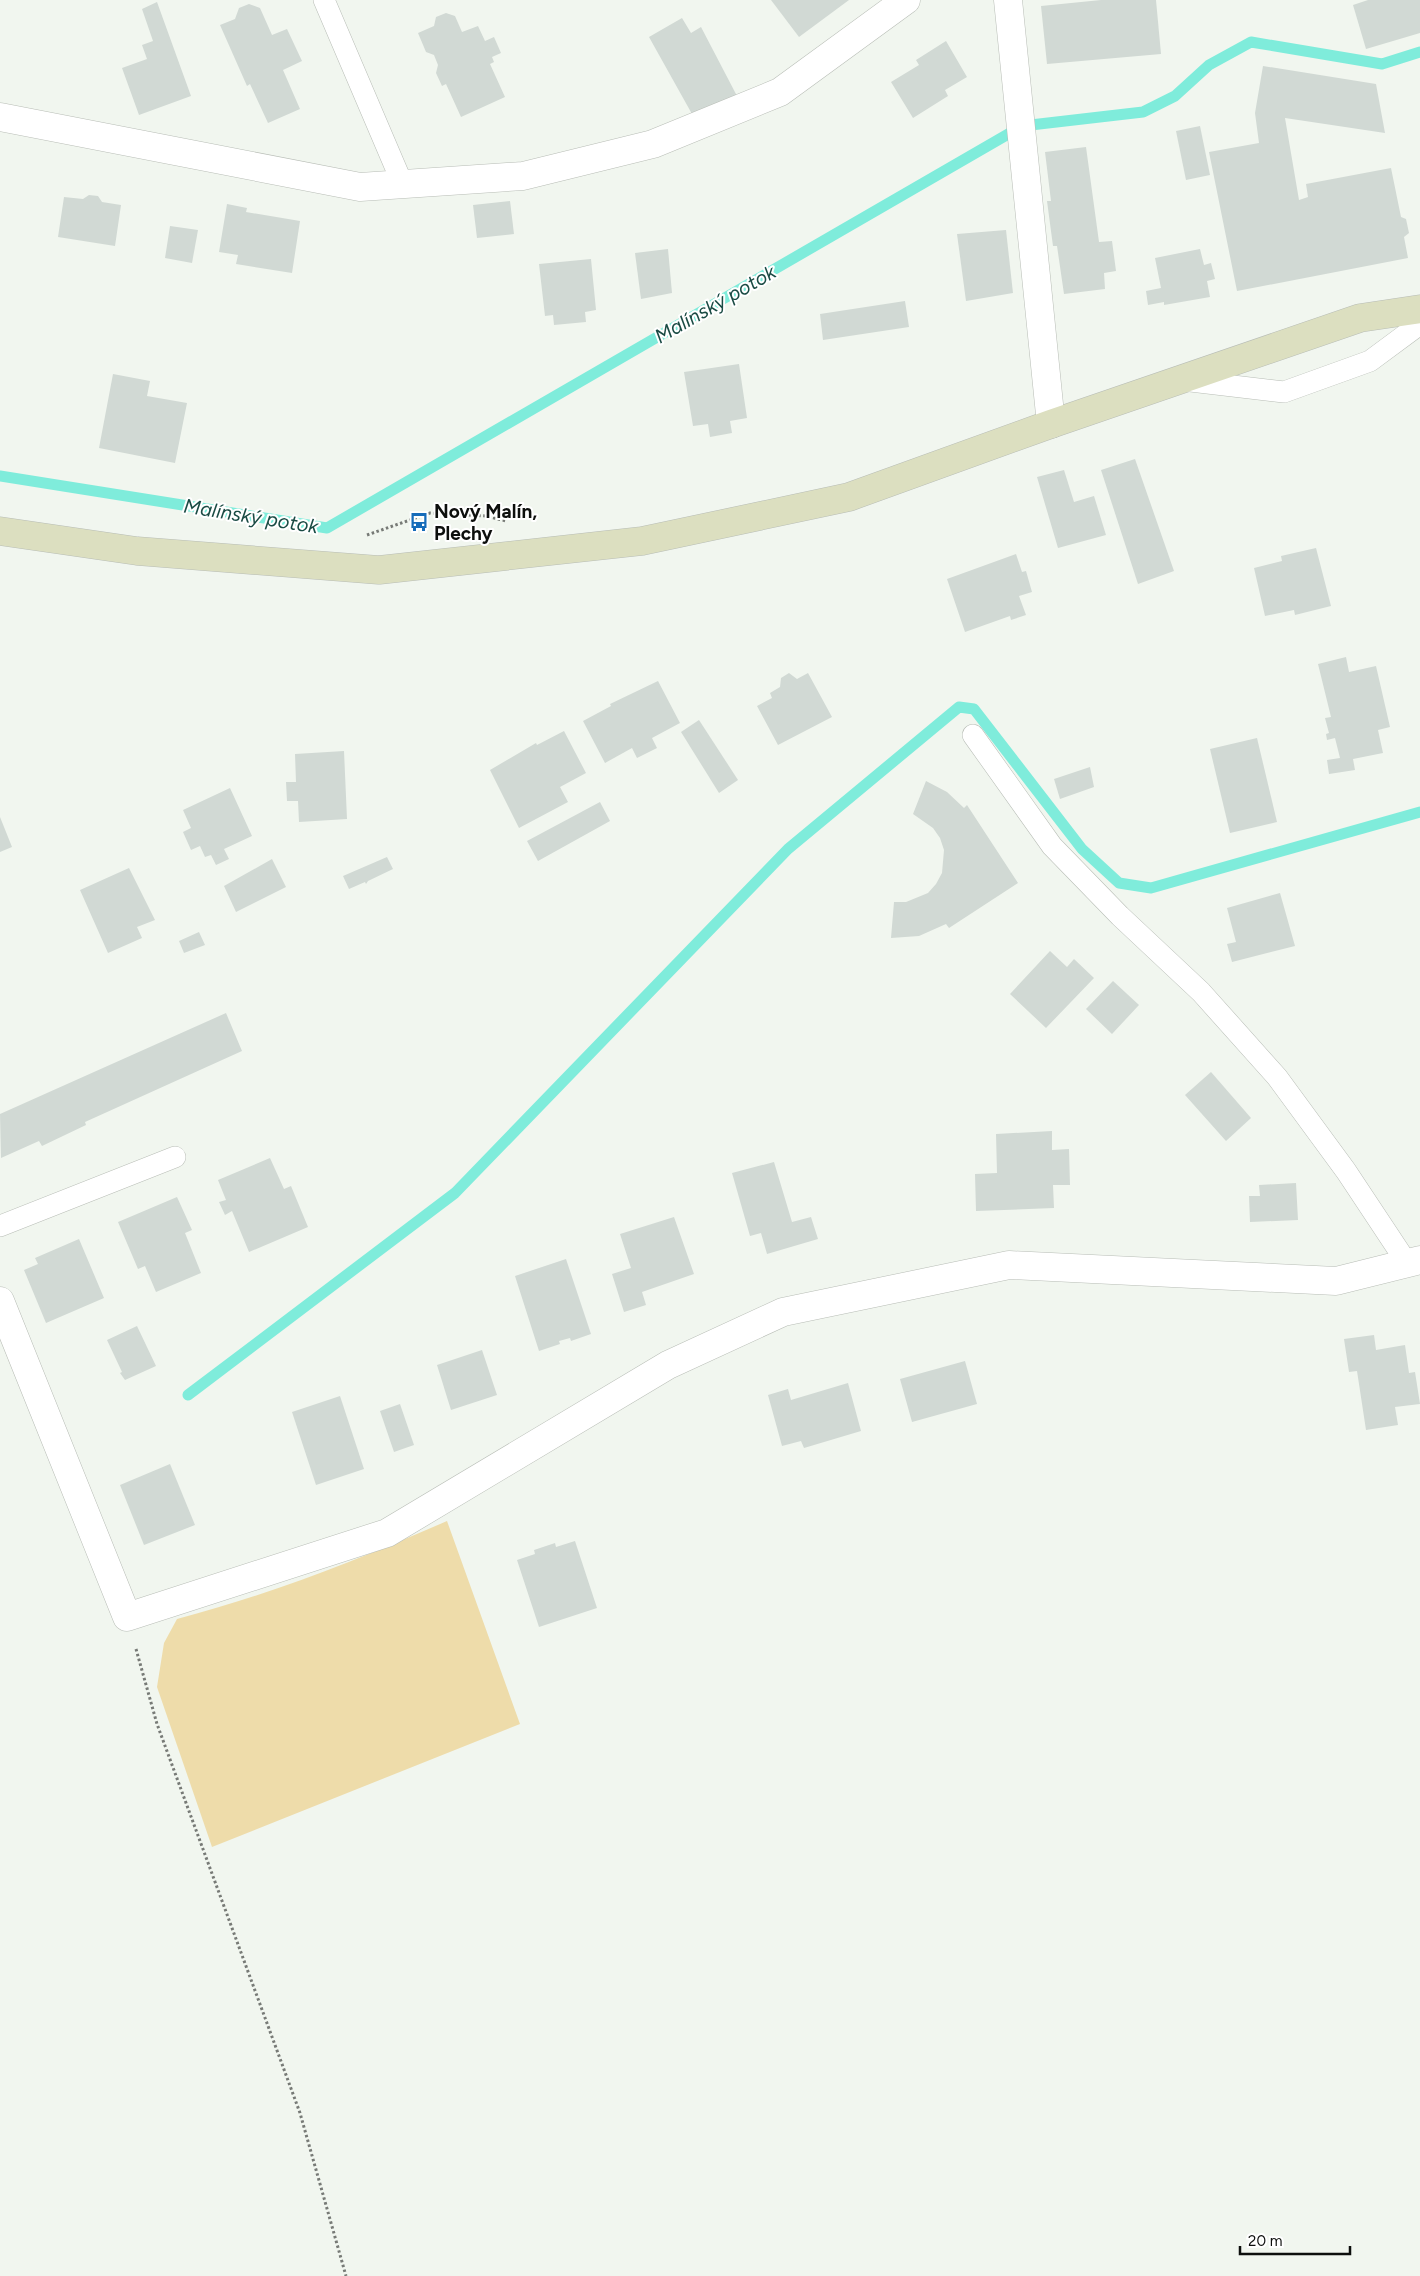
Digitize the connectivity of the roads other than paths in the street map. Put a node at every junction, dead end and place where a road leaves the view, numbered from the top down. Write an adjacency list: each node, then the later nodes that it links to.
1 (324, 0): 5 (lane)
2 (906, 0): 5 (street)
3 (1008, 0): 9 (street)
4 (0, 117): 5 (street)
5 (403, 185)
6 (1420, 309): 8 (main road)
7 (1420, 324): 8 (lane)
8 (1179, 380): 9 (main road)
9 (1051, 424): 10 (main road)
10 (0, 531)
11 (973, 735): 14 (lane)
12 (175, 1156): 13 (lane)
13 (0, 1226)
14 (1414, 1261): 15 (street)
15 (0, 1301)

